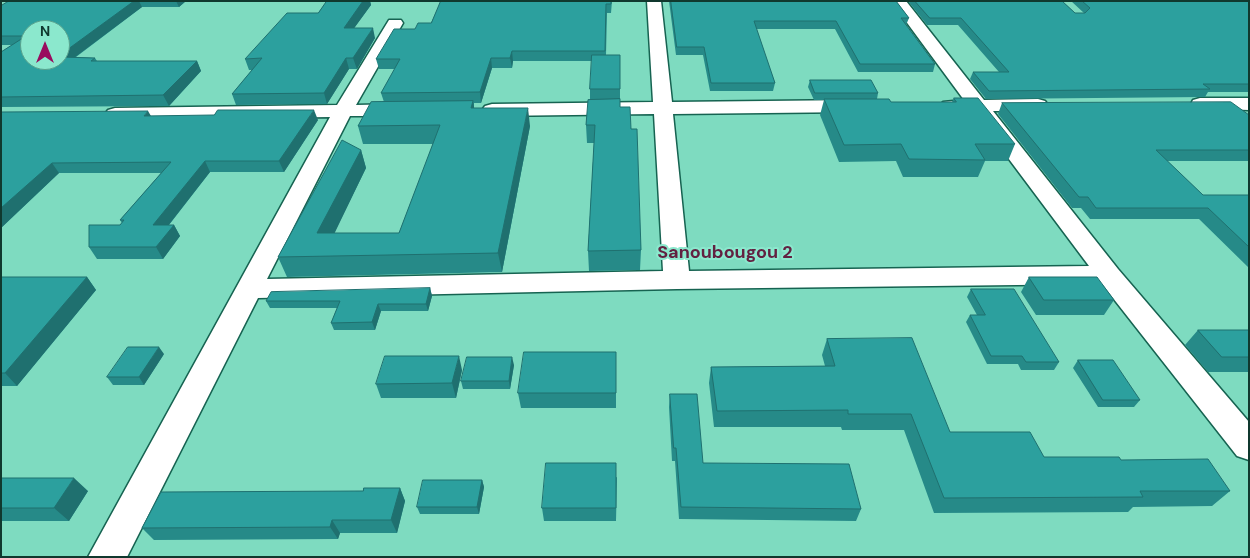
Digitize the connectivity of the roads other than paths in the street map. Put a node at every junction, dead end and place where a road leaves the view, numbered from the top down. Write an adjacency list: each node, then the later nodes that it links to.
1 (654, 1): 10 (street)
2 (898, 1): 9 (street)
3 (395, 23): 13 (street)
4 (1181, 104): 5 (street)
5 (1249, 104)
6 (1054, 105): 9 (street)
7 (878, 106): 10 (street)
8 (927, 106): 9 (street)
9 (976, 106): 15 (street)
10 (662, 108): 12 (street); 16 (street)
11 (423, 110): 13 (street)
12 (473, 110)
13 (344, 111): 14 (street); 17 (street)
14 (99, 114)
15 (1109, 275): 16 (street); 18 (street)
16 (677, 280): 17 (street)
17 (249, 289): 19 (street)
18 (1249, 446)
19 (107, 557)

